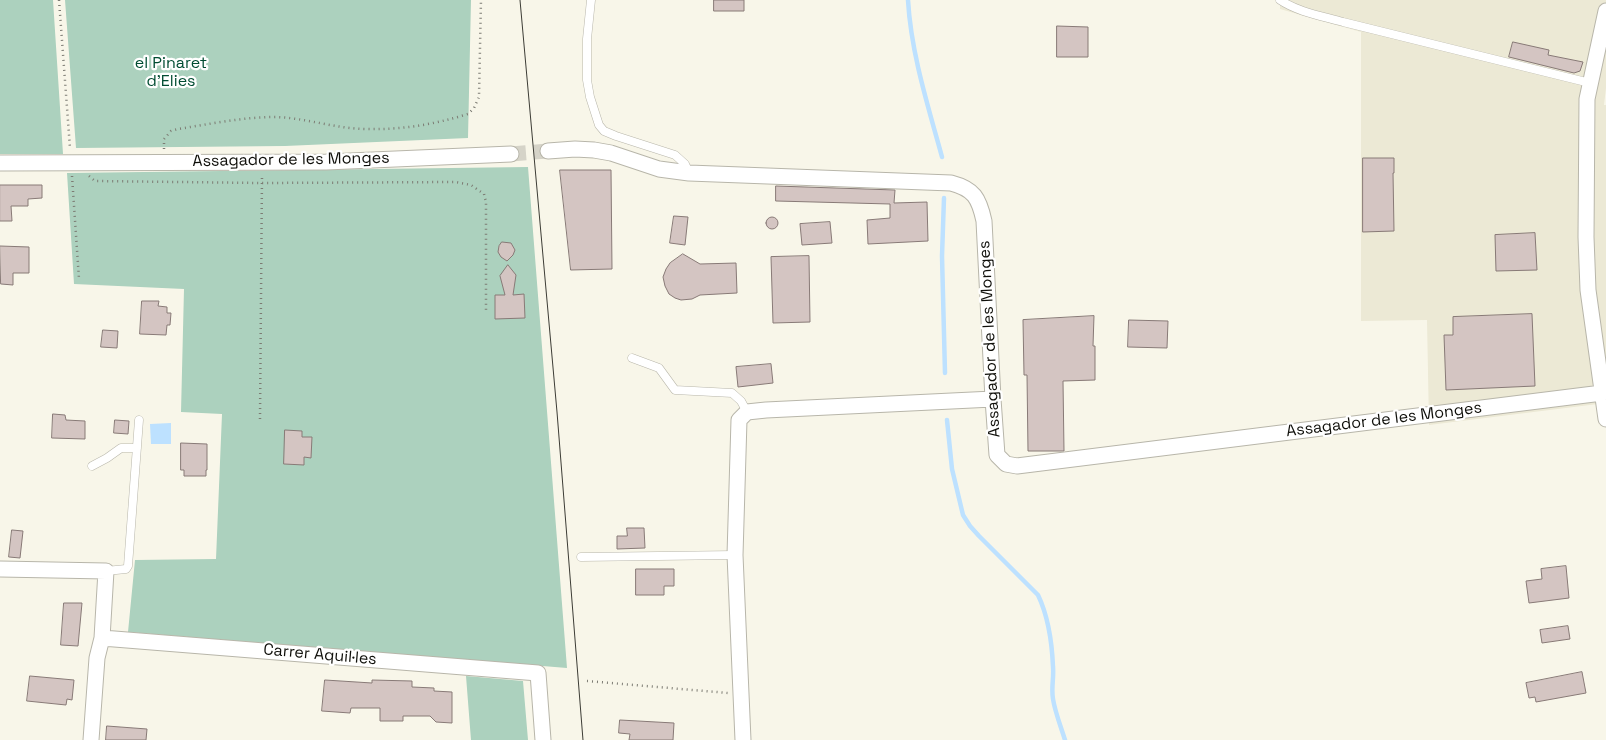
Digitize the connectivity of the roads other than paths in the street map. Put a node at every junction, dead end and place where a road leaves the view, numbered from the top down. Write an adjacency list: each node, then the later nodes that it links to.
1 (592, 0): 8 (lane)
2 (1280, 0): 4 (lane)
3 (1606, 11): 4 (street)
4 (1590, 83): 9 (street)
5 (548, 151): 8 (street, Assagador de les Monges)
6 (511, 154): 7 (street, Assagador de les Monges)
7 (0, 163)
8 (689, 173): 12 (street, Assagador de les Monges)
9 (1602, 356): 11 (street)
10 (632, 358): 13 (lane)
11 (1602, 393): 12 (street, Assagador de les Monges); 14 (street)
12 (993, 399): 13 (street)
13 (747, 412): 18 (street)
14 (1606, 419)
15 (139, 420): 16 (lane)
16 (137, 448): 17 (lane); 21 (lane)
17 (92, 466)
18 (735, 555): 19 (lane); 25 (street)
19 (581, 557)
20 (0, 569): 21 (street)
21 (106, 571): 22 (street)
22 (102, 638): 23 (street); 24 (street, Carrer Aquil·les)
23 (91, 740)
24 (543, 740)
25 (743, 740)

